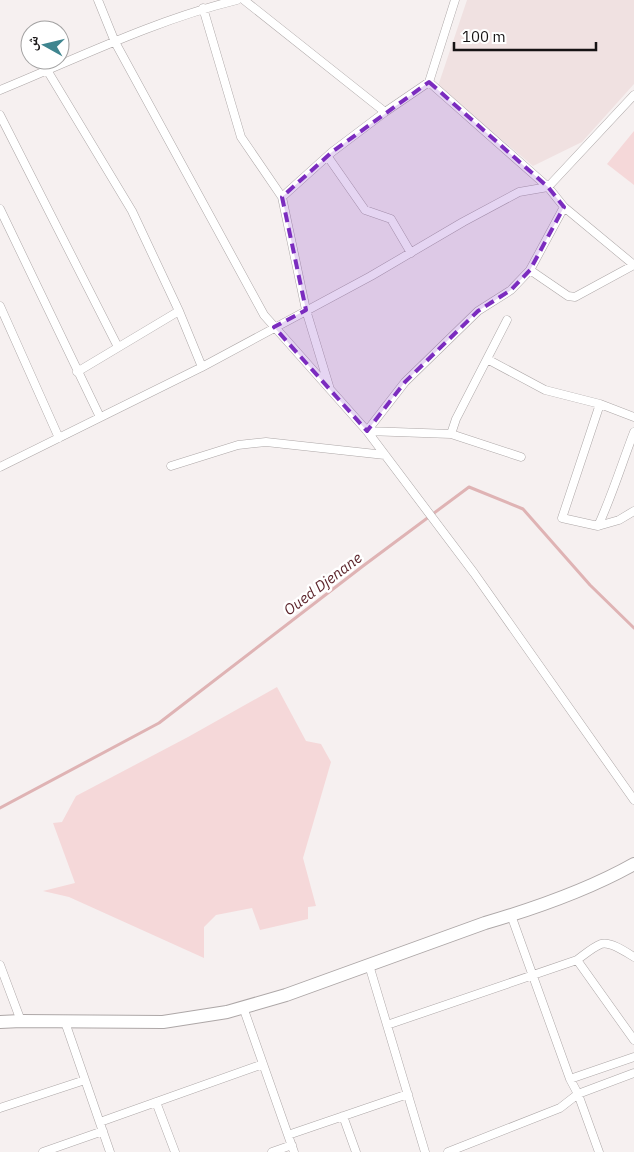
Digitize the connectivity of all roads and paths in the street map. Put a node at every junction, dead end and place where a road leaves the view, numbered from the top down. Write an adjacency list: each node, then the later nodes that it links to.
1 (98, 0): 6 (street)
2 (237, 0): 5 (street)
3 (244, 0): 12 (street)
4 (455, 0): 9 (street)
5 (203, 8): 6 (street); 16 (street)
6 (114, 42): 7 (street); 26 (street)
7 (70, 60)
8 (47, 70): 10 (street); 24 (street)
9 (429, 82): 12 (street); 15 (street)
10 (0, 90)
11 (634, 95): 15 (street)
12 (385, 112): 14 (street)
13 (0, 114): 27 (street)
14 (328, 157): 16 (street); 19 (street)
15 (548, 187): 17 (street); 19 (street)
16 (282, 197): 23 (street)
17 (564, 207): 20 (street); 21 (street)
18 (0, 209): 30 (street)
19 (411, 252): 23 (street)
20 (634, 265): 21 (street)
21 (530, 270): 35 (street)
22 (0, 306): 38 (street)
23 (306, 310): 26 (street); 31 (street)
24 (179, 311): 27 (street); 29 (street)
25 (507, 320): 28 (street)
26 (274, 327): 29 (street); 31 (street)
27 (118, 347): 30 (street)
28 (487, 359): 32 (street); 37 (street)
29 (202, 367): 33 (street)
30 (77, 372): 33 (street)
31 (329, 389): 35 (street)
32 (600, 404): 34 (street); 44 (street)
33 (100, 417): 38 (street)
34 (634, 417)
35 (367, 431): 37 (street); 39 (street)
36 (634, 432): 44 (street)
37 (451, 434): 40 (street)
38 (59, 438): 41 (street)
39 (384, 455): 42 (street); 45 (street)
40 (521, 458)
41 (1, 465)
42 (171, 466)
43 (634, 511): 44 (street)
44 (598, 526)
45 (634, 800)
46 (634, 864): 47 (main road)
47 (511, 915): 50 (main road); 52 (street)
48 (634, 957): 49 (street)
49 (578, 960): 52 (street); 58 (street)
50 (369, 964): 53 (main road); 57 (street)
51 (0, 965): 54 (street)
52 (533, 975): 57 (street); 62 (street)
53 (243, 1007): 56 (main road); 60 (street)
54 (21, 1021): 55 (main road); 56 (main road)
55 (0, 1022)
56 (65, 1022): 63 (street)
57 (387, 1025): 64 (street)
58 (634, 1040)
59 (634, 1057): 62 (street)
60 (263, 1064): 66 (street); 71 (street)
61 (634, 1073): 65 (street)
62 (570, 1079): 65 (street)
63 (85, 1080): 67 (street); 69 (street)
64 (408, 1094): 68 (street); 78 (street)
65 (578, 1094): 79 (street); 80 (street)
66 (156, 1102): 69 (street); 75 (street)
67 (0, 1108)
68 (343, 1116): 71 (street); 77 (street)
69 (100, 1122): 70 (street)
70 (103, 1131): 73 (street); 74 (street)
71 (288, 1135): 72 (street)
72 (293, 1148): 76 (street)
73 (43, 1152)
74 (110, 1152)
75 (175, 1152)
76 (272, 1152)
77 (356, 1152)
78 (425, 1152)
79 (450, 1152)
80 (599, 1152)

